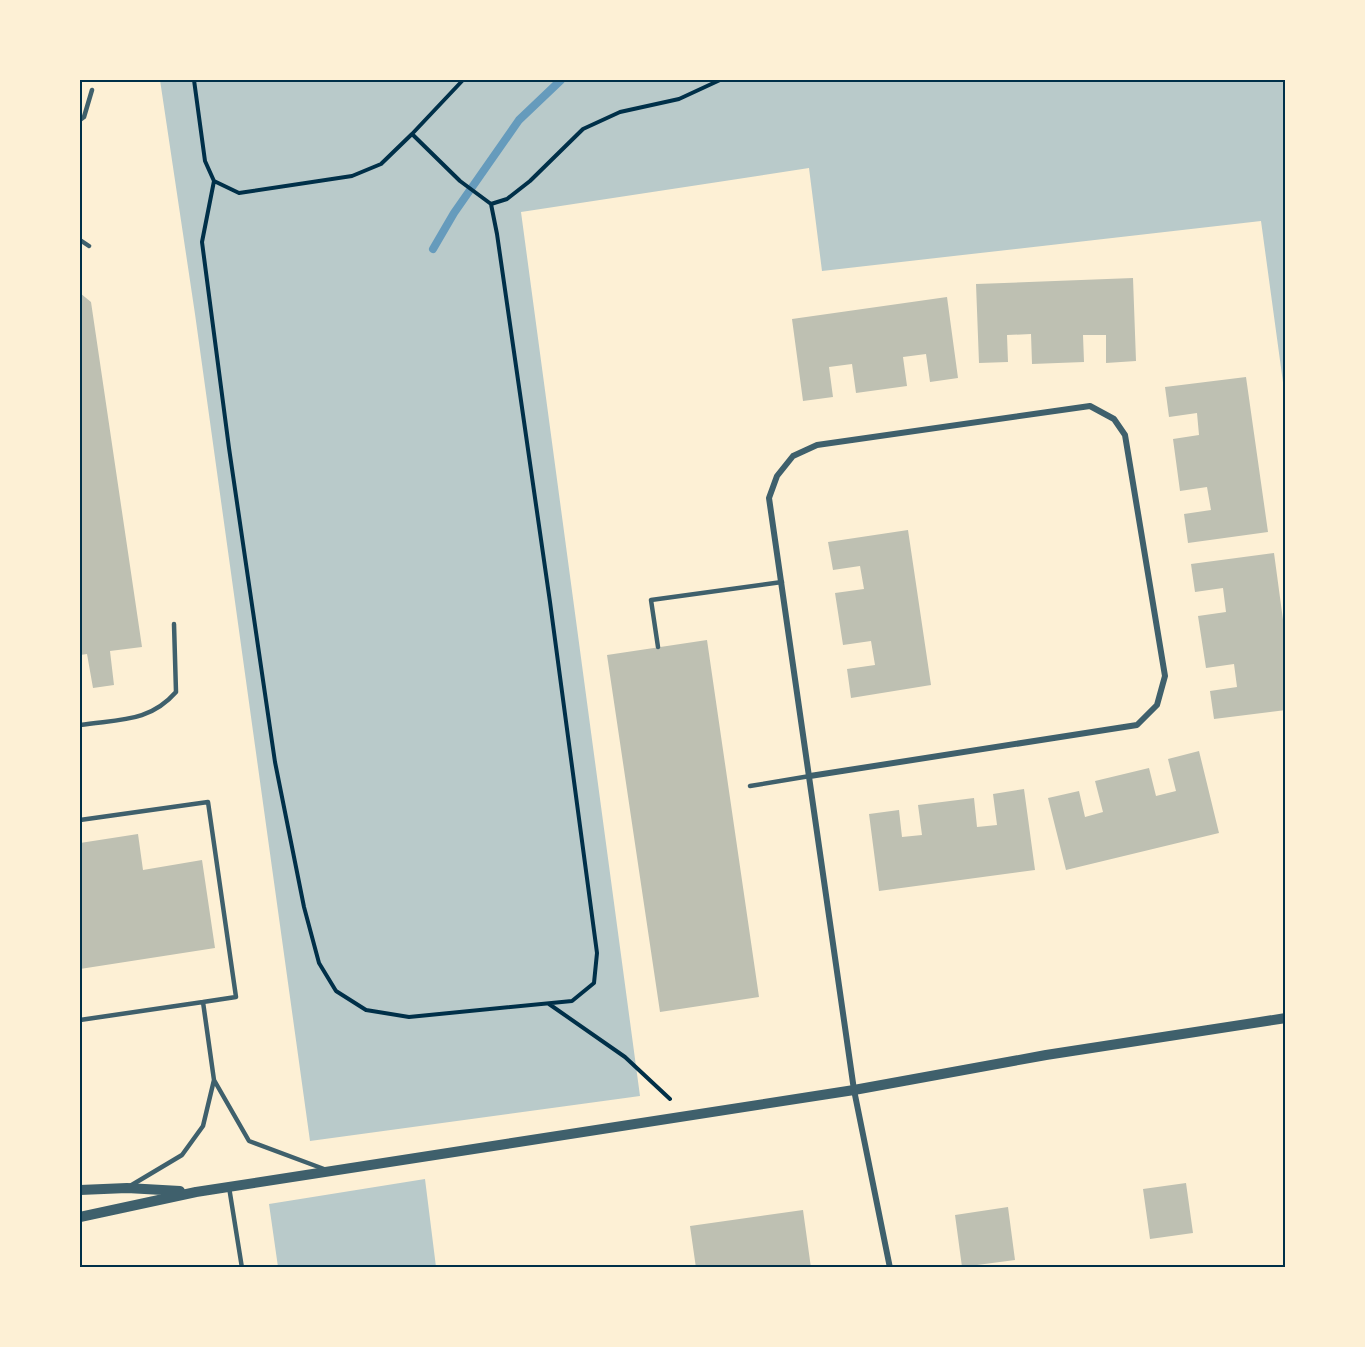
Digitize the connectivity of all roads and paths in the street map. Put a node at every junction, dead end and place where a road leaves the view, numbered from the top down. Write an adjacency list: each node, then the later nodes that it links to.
1 (194, 80): 7 (path)
2 (463, 80): 6 (path)
3 (720, 80): 8 (path)
4 (92, 90): 5 (lane)
5 (80, 120)
6 (412, 134): 7 (path); 8 (path)
7 (214, 181): 19 (path)
8 (490, 204): 19 (path)
9 (80, 240): 10 (lane)
10 (89, 246)
11 (782, 582): 13 (lane); 15 (street); 15 (street)
12 (174, 624): 14 (lane)
13 (658, 647)
14 (80, 725)
15 (810, 776): 16 (lane); 23 (street)
16 (750, 786)
17 (80, 820): 18 (lane)
18 (203, 1002): 21 (lane); 22 (lane)
19 (548, 1004): 24 (path)
20 (1286, 1018): 23 (street)
21 (80, 1020)
22 (214, 1080): 25 (lane); 27 (lane)
23 (854, 1090): 24 (street); 32 (street)
24 (688, 1116): 25 (street)
25 (329, 1171): 26 (street)
26 (230, 1187): 29 (street); 31 (lane)
27 (127, 1188): 28 (street); 29 (street)
28 (80, 1190)
29 (196, 1192): 30 (street)
30 (80, 1217)
31 (242, 1268)
32 (890, 1268)

